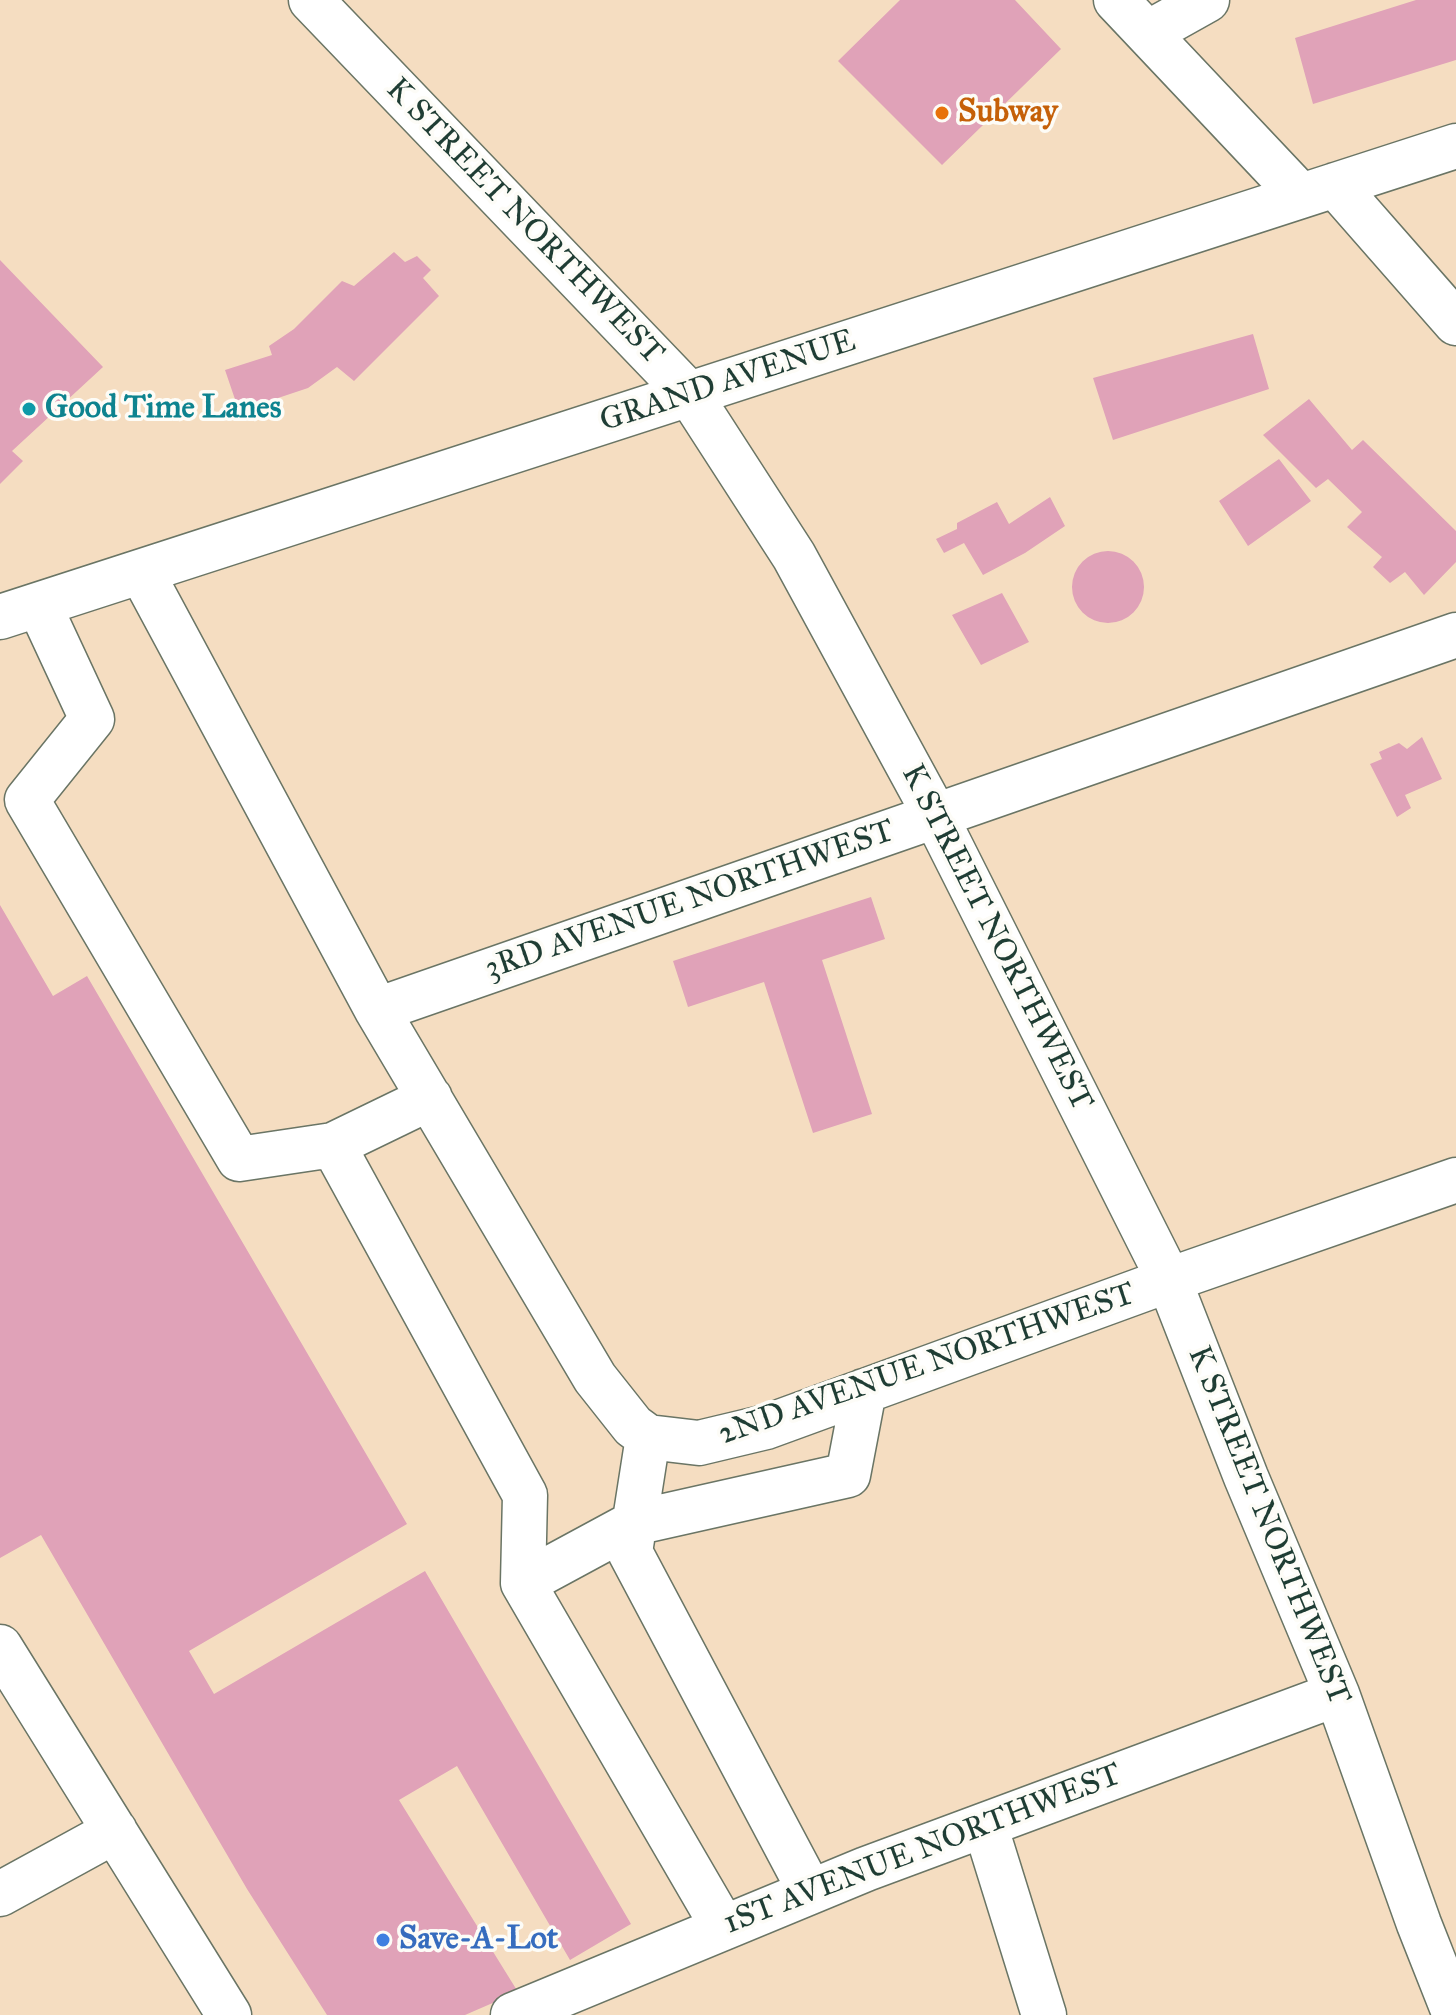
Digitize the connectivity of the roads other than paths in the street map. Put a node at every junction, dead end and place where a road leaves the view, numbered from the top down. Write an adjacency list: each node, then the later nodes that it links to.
1 (311, 0): 8 (street, K STREET NORTHWEST)
2 (1116, 0): 4 (street)
3 (1207, 0): 4 (street)
4 (1148, 33): 6 (street)
5 (1456, 146): 6 (street, GRAND AVENUE)
6 (1318, 190): 7 (street); 8 (street, GRAND AVENUE)
7 (1456, 323)
8 (690, 395): 9 (street, GRAND AVENUE); 12 (street, K STREET NORTHWEST)
9 (142, 573): 10 (street, GRAND AVENUE); 13 (street)
10 (20, 611): 15 (street)
11 (1456, 635): 12 (street, 3RD AVENUE NORTHWEST)
12 (935, 815): 13 (street, 3RD AVENUE NORTHWEST); 17 (street, K STREET NORTHWEST)
13 (377, 1010): 14 (street)
14 (430, 1098): 15 (street); 19 (street)
15 (333, 1145): 21 (street)
16 (1456, 1180): 17 (street, 2ND AVENUE NORTHWEST)
17 (1169, 1280): 18 (street, 2ND AVENUE NORTHWEST); 23 (street, K STREET NORTHWEST)
18 (864, 1391): 19 (street, 2ND AVENUE NORTHWEST); 20 (street)
19 (648, 1437): 20 (street)
20 (634, 1523): 21 (street); 26 (street)
21 (523, 1583): 28 (street)
22 (0, 1647): 25 (street)
23 (1337, 1694): 24 (street, 1ST AVENUE NORTHWEST); 32 (street, K STREET NORTHWEST)
24 (985, 1825): 26 (street, 1ST AVENUE NORTHWEST); 31 (street)
25 (115, 1831): 27 (street); 29 (street)
26 (810, 1891): 28 (street, 1ST AVENUE NORTHWEST)
27 (0, 1894)
28 (723, 1927): 30 (street, 1ST AVENUE NORTHWEST)
29 (229, 2015)
30 (513, 2015)
31 (1044, 2015)
32 (1455, 2015)

